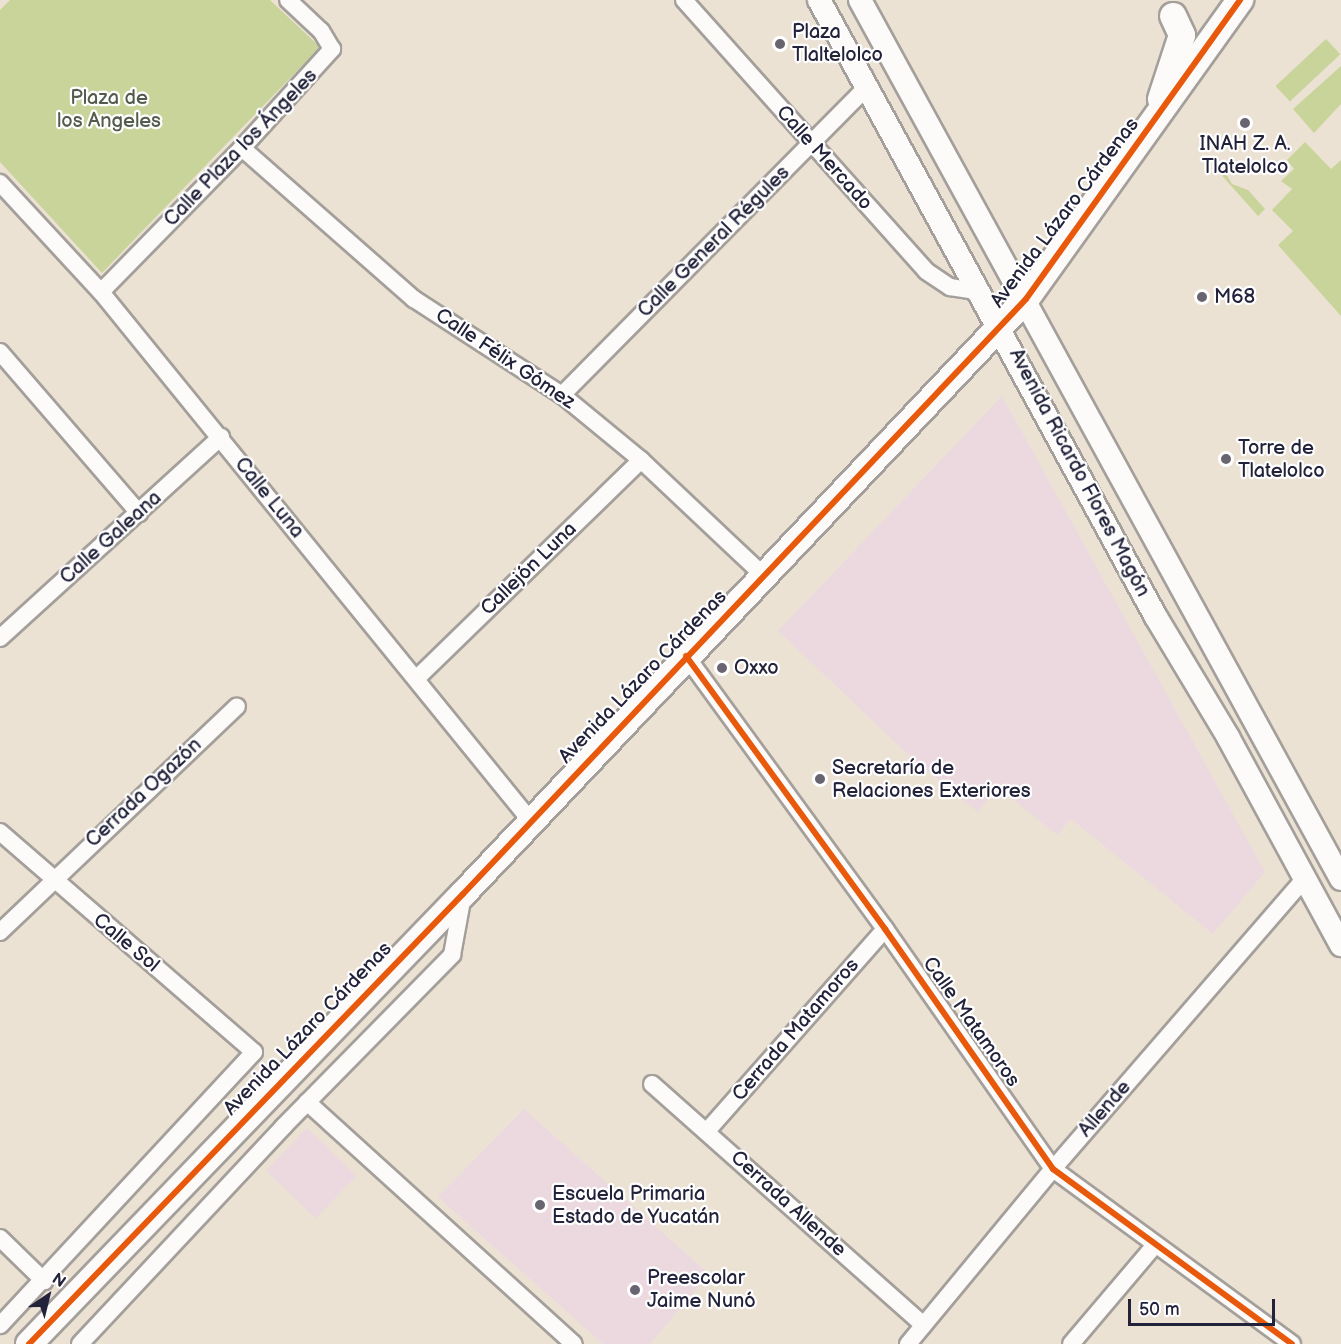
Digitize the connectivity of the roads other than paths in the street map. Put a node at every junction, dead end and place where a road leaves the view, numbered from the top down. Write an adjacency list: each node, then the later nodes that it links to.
1 (288, 0): 10 (street, Calle Plaza los Ángeles)
2 (684, 0): 9 (street, Calle Mercado)
3 (819, 0): 7 (main road, Avenida Ricardo Flores Magón)
4 (860, 0): 14 (main road, Avenida Ricardo Flores Magón)
5 (1240, 0): 8 (main road, Avenida Lázaro Cárdenas)
6 (1173, 16): 8 (main road)
7 (866, 88): 9 (street, Calle General Régules); 13 (main road, Avenida Ricardo Flores Magón)
8 (1154, 123): 14 (main road, Avenida Lázaro Cárdenas)
9 (811, 145): 13 (street, Calle Mercado); 17 (street, Calle General Régules)
10 (242, 148): 12 (street, Calle Plaza los Ángeles); 17 (street, Calle Félix Gómez)
11 (0, 183): 12 (street, Calle Luna)
12 (101, 292): 18 (street, Calle Luna)
13 (980, 292): 15 (main road, Avenida Ricardo Flores Magón)
14 (1026, 299): 15 (main road, Avenida Lázaro Cárdenas); 30 (main road, Avenida Ricardo Flores Magón)
15 (1000, 327): 21 (main road, Avenida Lázaro Cárdenas); 28 (main road, Avenida Ricardo Flores Magón)
16 (0, 352): 20 (street)
17 (562, 395): 19 (street, Calle Félix Gómez)
18 (220, 437): 20 (street, Calle Galeana); 24 (street, Calle Luna)
19 (641, 460): 21 (street, Calle Félix Gómez); 24 (street, Callejón Luna)
20 (139, 513): 22 (street, Calle Galeana)
21 (763, 575): 23 (main road, Avenida Lázaro Cárdenas)
22 (0, 638)
23 (686, 656): 26 (main road, Avenida Lázaro Cárdenas); 32 (street, Calle Matamoros)
24 (416, 679): 26 (street, Calle Luna)
25 (237, 706): 29 (street, Cerrada Ogazón)
26 (530, 820): 31 (main road, Avenida Lázaro Cárdenas)
27 (0, 832): 29 (street, Calle Sol)
28 (1305, 878): 34 (main road, Avenida Ricardo Flores Magón); 38 (street, Allende)
29 (51, 879): 33 (street, Cerrada Ogazón); 41 (street, Calle Sol)
30 (1341, 879)
31 (463, 894): 36 (street); 45 (main road, Avenida Lázaro Cárdenas)
32 (885, 929): 37 (street, Cerrada Matamoros); 38 (street, Calle Matamoros)
33 (0, 932)
34 (1341, 945)
35 (651, 1084): 37 (street, Cerrada Allende)
36 (307, 1102): 44 (street); 46 (street)
37 (707, 1131): 43 (street, Cerrada Allende)
38 (1053, 1169): 40 (street, Calle Matamoros); 43 (street, Allende)
39 (0, 1238): 41 (street)
40 (1154, 1246): 48 (street); 49 (street, Calle Matamoros)
41 (44, 1281): 42 (street)
42 (0, 1325)
43 (923, 1325): 47 (street, Allende)
44 (570, 1343)
45 (29, 1344)
46 (80, 1344)
47 (908, 1344)
48 (1071, 1344)
49 (1292, 1344)

